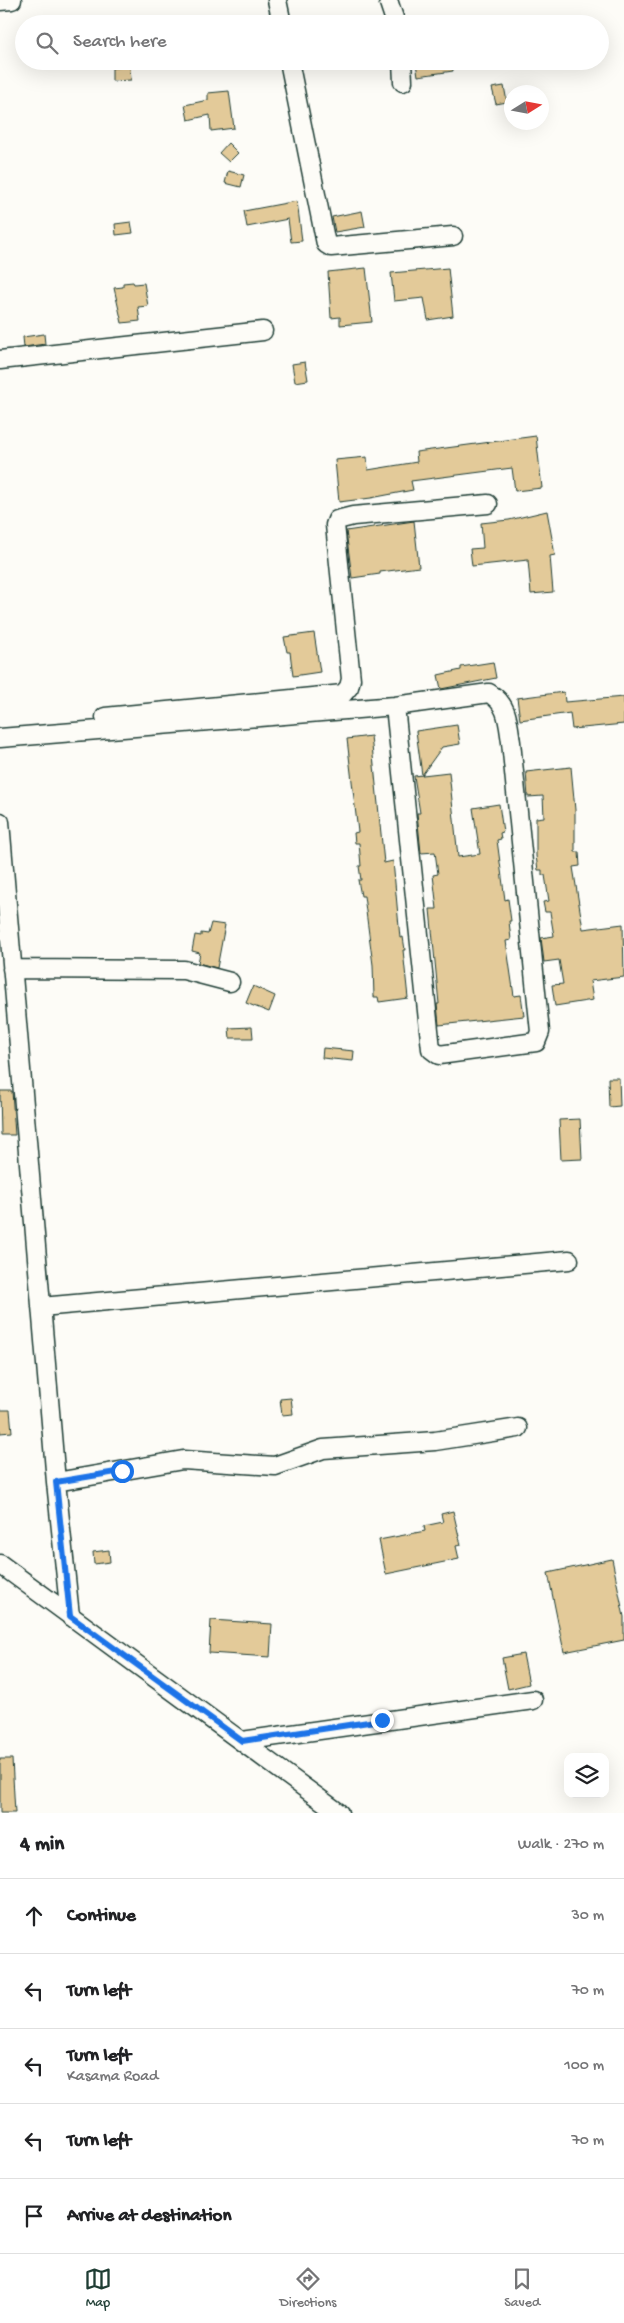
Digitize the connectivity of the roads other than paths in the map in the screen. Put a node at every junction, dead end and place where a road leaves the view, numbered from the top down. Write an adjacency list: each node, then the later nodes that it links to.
1 (12, 0): 4 (street)
2 (277, 0): 5 (street)
3 (388, 0): 6 (street)
4 (0, 1)
5 (280, 15)
6 (393, 15)
7 (291, 70): 10 (street)
8 (402, 70): 9 (street)
9 (403, 82)
10 (453, 236)
11 (263, 331): 12 (street)
12 (0, 360)
13 (488, 504): 15 (street)
14 (395, 706): 14 (street); 16 (street)
15 (0, 727)
16 (0, 738)
17 (0, 822): 18 (street)
18 (4, 927): 19 (street)
19 (12, 970): 20 (street); 22 (street)
20 (230, 982)
21 (569, 1260): 22 (street)
22 (41, 1307): 24 (street)
23 (518, 1428): 24 (street)
24 (56, 1482): 26 (street)
25 (0, 1564): 26 (street)
26 (70, 1616): 28 (street)
27 (533, 1700): 28 (street)
28 (242, 1741): 29 (street)
29 (339, 1813)

